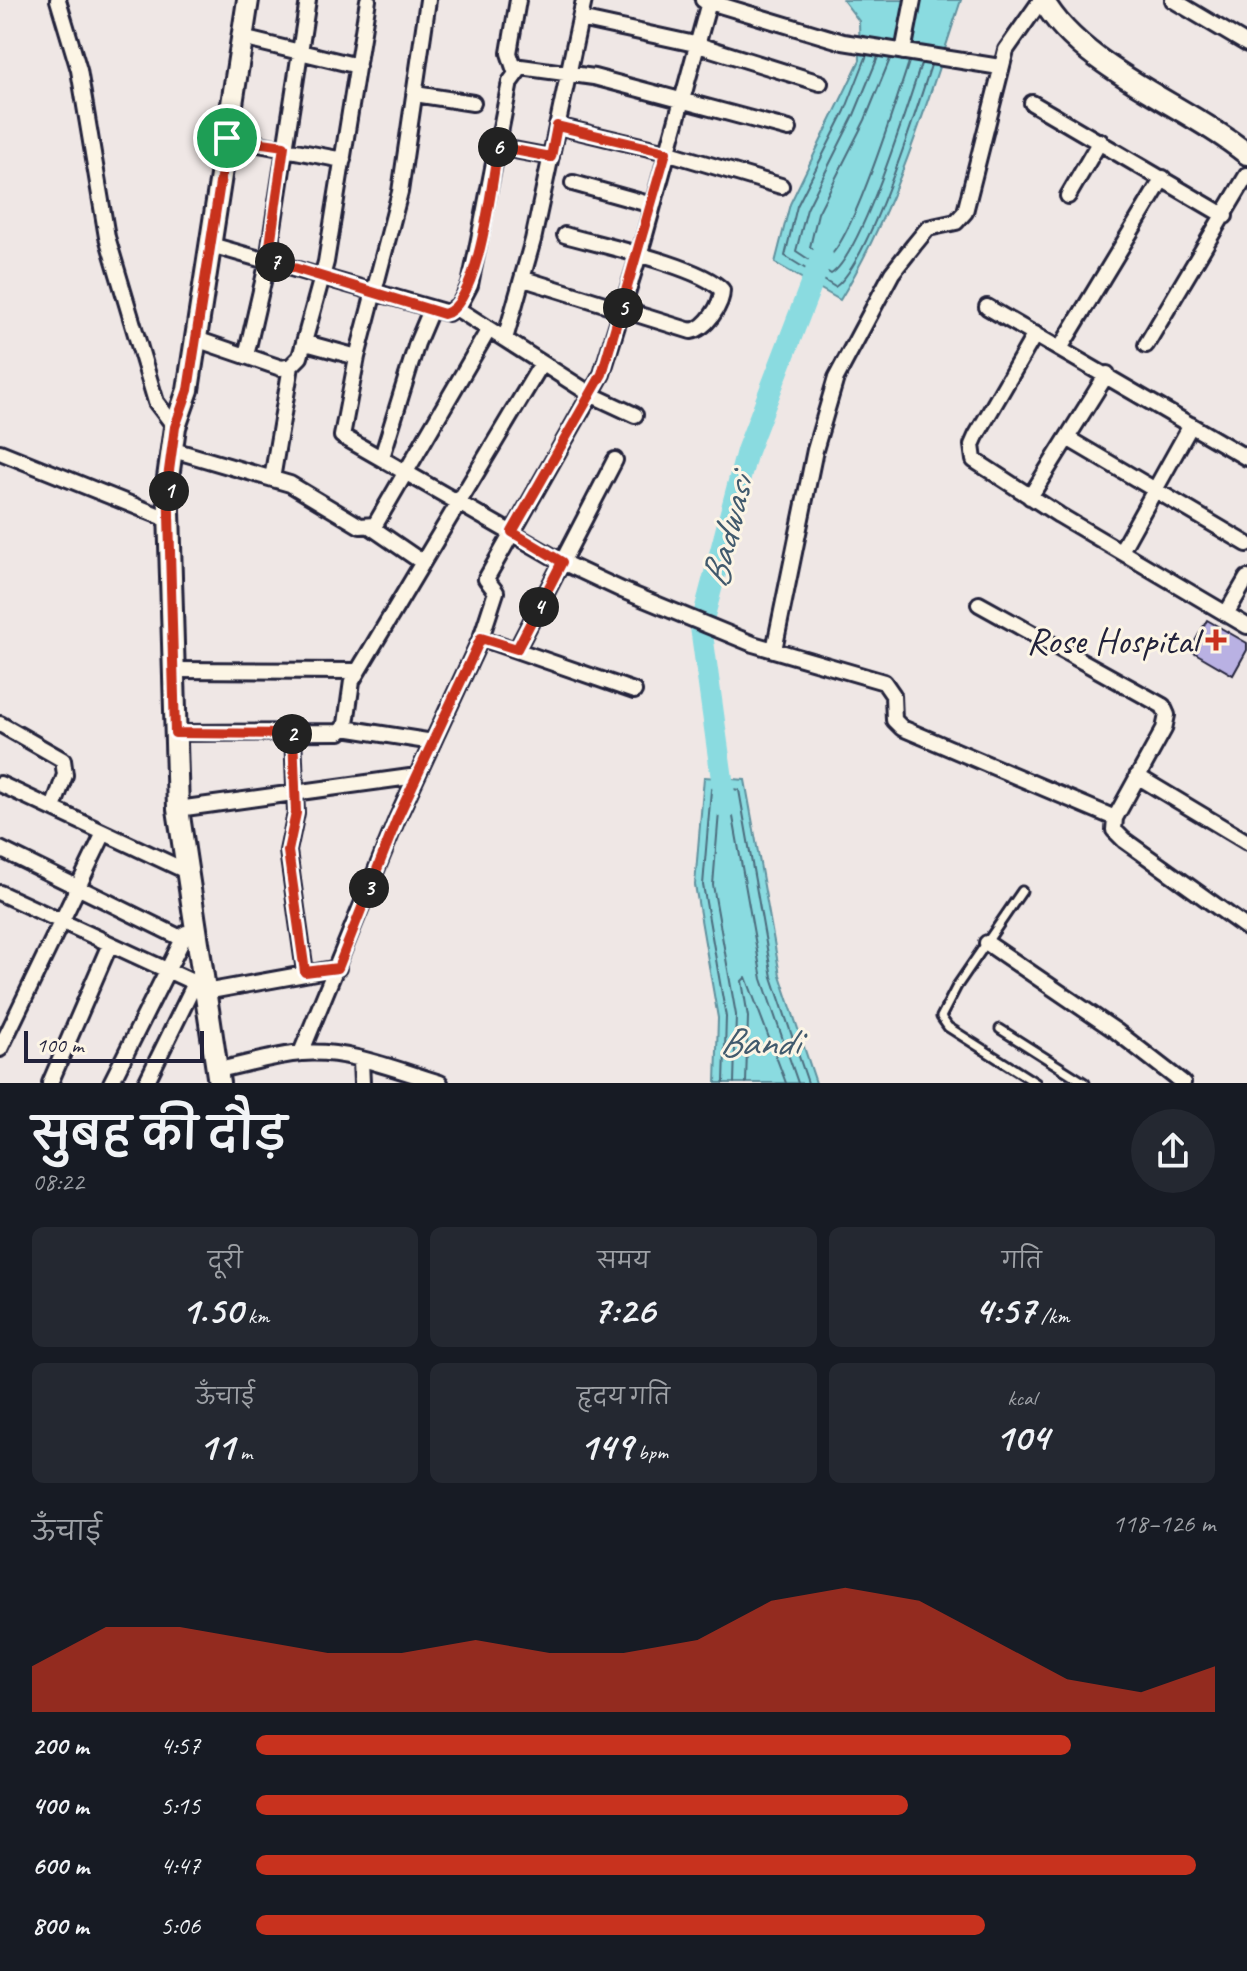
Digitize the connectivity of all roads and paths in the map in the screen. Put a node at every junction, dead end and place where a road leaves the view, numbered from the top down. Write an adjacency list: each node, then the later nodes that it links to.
1 (58, 0): 71 (street)
2 (248, 0): 14 (street)
3 (308, 0): 18 (street)
4 (368, 0): 19 (street)
5 (428, 0): 24 (street)
6 (518, 0): 21 (street)
7 (584, 0): 13 (street)
8 (913, 0): 17 (street)
9 (1042, 0): 20 (street); 35 (street)
10 (1173, 0): 16 (street)
11 (706, 1): 12 (street); 15 (street)
12 (739, 6): 17 (street)
13 (580, 19): 15 (street); 22 (street)
14 (242, 38): 18 (street); 30 (street)
15 (695, 44): 23 (street); 25 (street)
16 (1247, 44)
17 (899, 52): 20 (street)
18 (301, 53): 19 (street); 32 (street)
19 (358, 66): 37 (street)
20 (1000, 67): 96 (street)
21 (515, 71): 22 (street); 33 (street)
22 (569, 71): 25 (street); 28 (street)
23 (820, 83)
24 (415, 94): 26 (street); 51 (street)
25 (680, 101): 29 (street); 34 (street)
26 (473, 103)
27 (1032, 103): 31 (street)
28 (557, 126): 34 (street); 36 (street)
29 (789, 129)
30 (227, 138): 32 (street); 46 (street)
31 (1100, 141): 39 (street); 42 (street)
32 (284, 146): 37 (street); 48 (street)
33 (498, 147): 36 (street); 53 (street)
34 (666, 152): 41 (street); 43 (street)
35 (1247, 154)
36 (551, 157): 50 (street)
37 (343, 160): 49 (street)
38 (1247, 175): 44 (street)
39 (1163, 178): 44 (street); 62 (street)
40 (573, 183): 43 (street)
41 (781, 186)
42 (1068, 196)
43 (652, 205): 47 (street)
44 (1225, 216): 61 (street)
45 (565, 235): 47 (street)
46 (211, 245): 48 (street); 58 (street)
47 (639, 255): 55 (street); 55 (street)
48 (268, 260): 49 (street); 63 (street)
49 (321, 276): 51 (street); 60 (street)
50 (524, 279): 55 (street); 59 (street)
51 (375, 293): 54 (street); 64 (street)
52 (987, 307): 57 (street)
53 (456, 308): 54 (street); 56 (street)
54 (431, 310): 75 (street)
55 (623, 310): 68 (street)
56 (489, 329): 59 (street); 78 (street)
57 (1035, 334): 62 (street); 81 (street)
58 (196, 339): 63 (street); 71 (street)
59 (505, 339): 65 (street)
60 (306, 343): 64 (street); 66 (street)
61 (1146, 345)
62 (1061, 347): 67 (street)
63 (246, 356): 66 (street)
64 (357, 357): 75 (street)
65 (542, 363): 68 (street); 82 (street)
66 (291, 366): 79 (street)
67 (1107, 374): 70 (street); 72 (street)
68 (592, 395): 69 (street); 85 (street)
69 (635, 415)
70 (1191, 425): 76 (street); 80 (street)
71 (175, 427): 73 (street)
72 (1067, 438): 80 (street); 81 (street)
73 (170, 449): 79 (street); 83 (street)
74 (1, 455): 83 (street)
75 (382, 457): 78 (street)
76 (1247, 458)
77 (615, 460): 89 (street)
78 (407, 470): 82 (street); 84 (street)
79 (272, 479): 84 (street)
80 (1155, 490): 86 (street); 87 (street)
81 (1030, 497): 87 (street)
82 (459, 500): 85 (street); 88 (street)
83 (170, 520): 97 (street)
84 (371, 527): 88 (street)
85 (512, 532): 89 (street); 94 (street)
86 (1247, 544)
87 (1121, 551): 92 (street)
88 (422, 562): 98 (street)
89 (562, 562): 95 (street); 96 (street)
90 (1247, 578): 92 (street)
91 (979, 604): 106 (street)
92 (1226, 614): 93 (street)
93 (1247, 626)
94 (481, 638): 95 (street); 104 (street)
95 (517, 649): 99 (street)
96 (774, 650): 111 (street)
97 (173, 670): 98 (street); 102 (street)
98 (358, 671): 101 (street)
99 (634, 691)
100 (0, 724): 109 (street)
101 (344, 728): 103 (street); 104 (street)
102 (175, 733): 103 (street); 110 (street)
103 (293, 734): 108 (street)
104 (433, 742): 105 (street)
105 (417, 776): 108 (street); 125 (street)
106 (1137, 776): 111 (street); 113 (street)
107 (0, 784): 109 (street)
108 (295, 791): 110 (street); 127 (street)
109 (53, 808): 112 (street)
110 (178, 809): 115 (street)
111 (1115, 818): 121 (street)
112 (104, 833): 115 (street); 116 (street)
113 (1247, 842)
114 (0, 849): 116 (street)
115 (186, 871): 119 (street)
116 (78, 887): 120 (street); 122 (street)
117 (1022, 891): 123 (lane)
118 (1, 895): 120 (street)
119 (193, 918): 122 (street); 128 (street)
120 (61, 922): 124 (street); 130 (street)
121 (1247, 928)
122 (183, 939): 126 (street)
123 (987, 943): 139 (lane); 141 (street)
124 (110, 944): 126 (street); 134 (street)
125 (338, 968): 127 (street); 131 (street)
126 (167, 970): 128 (street); 135 (street)
127 (305, 972): 128 (street)
128 (200, 981): 133 (street); 136 (street)
129 (1000, 1029): 140 (lane)
130 (0, 1049)
131 (301, 1053): 132 (street); 133 (street)
132 (361, 1061): 137 (street); 138 (street)
133 (218, 1077)
134 (50, 1083)
135 (111, 1083)
136 (146, 1083)
137 (362, 1083)
138 (440, 1083)
139 (1036, 1083)
140 (1085, 1083)
141 (1183, 1083)

